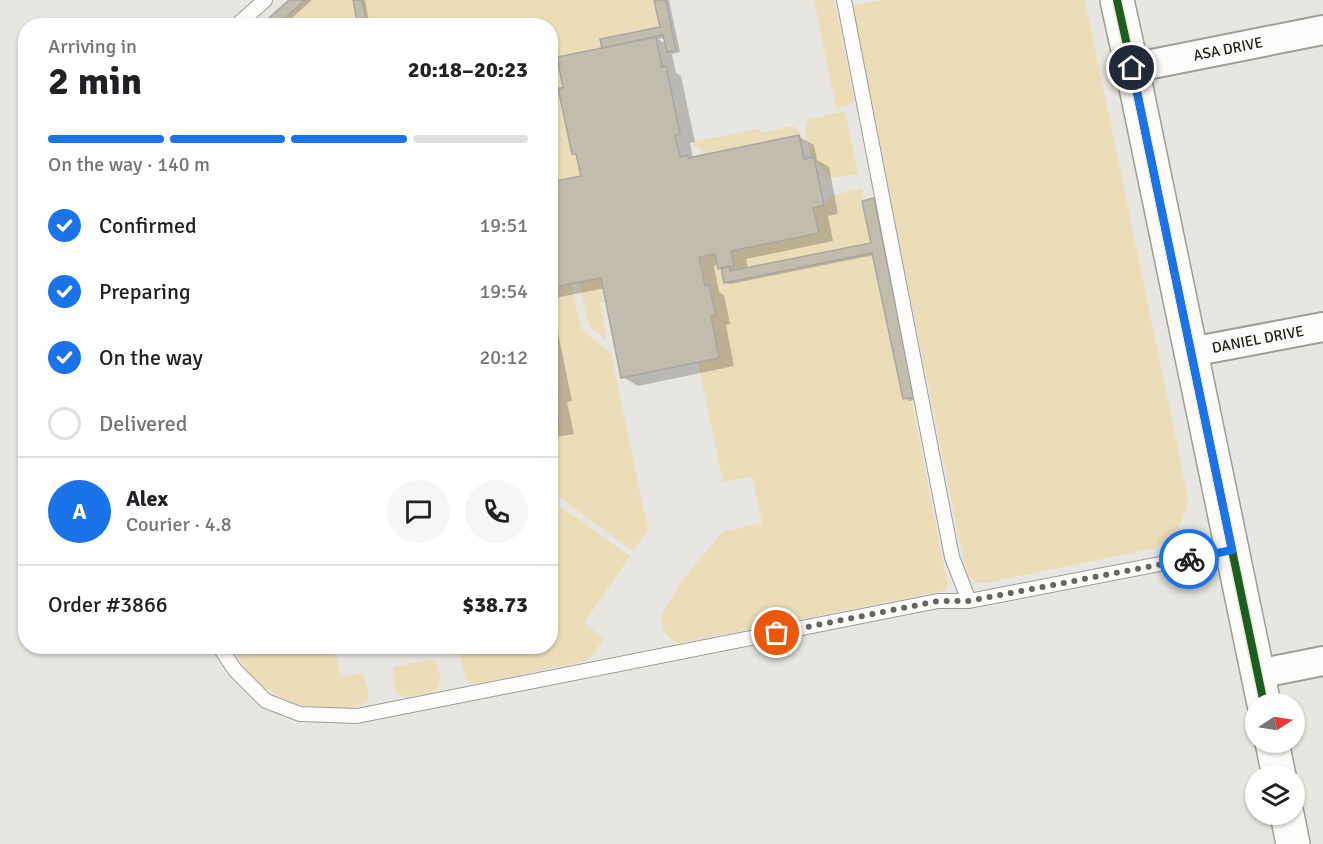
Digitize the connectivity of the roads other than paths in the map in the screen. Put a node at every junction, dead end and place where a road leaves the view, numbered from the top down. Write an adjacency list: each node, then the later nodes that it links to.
1 (266, 0): 4 (lane)
2 (844, 0): 10 (lane)
3 (1117, 0): 6 (street)
4 (245, 18)
5 (1323, 30): 6 (street, ASA DRIVE)
6 (1132, 68): 8 (street)
7 (1323, 327): 8 (street, DANIEL DRIVE)
8 (1191, 352): 9 (street)
9 (1232, 550): 10 (lane); 13 (street)
10 (969, 601): 11 (lane)
11 (224, 654)
12 (1323, 661): 13 (street)
13 (1261, 688)
14 (1289, 825): 15 (street)
15 (1293, 844)

